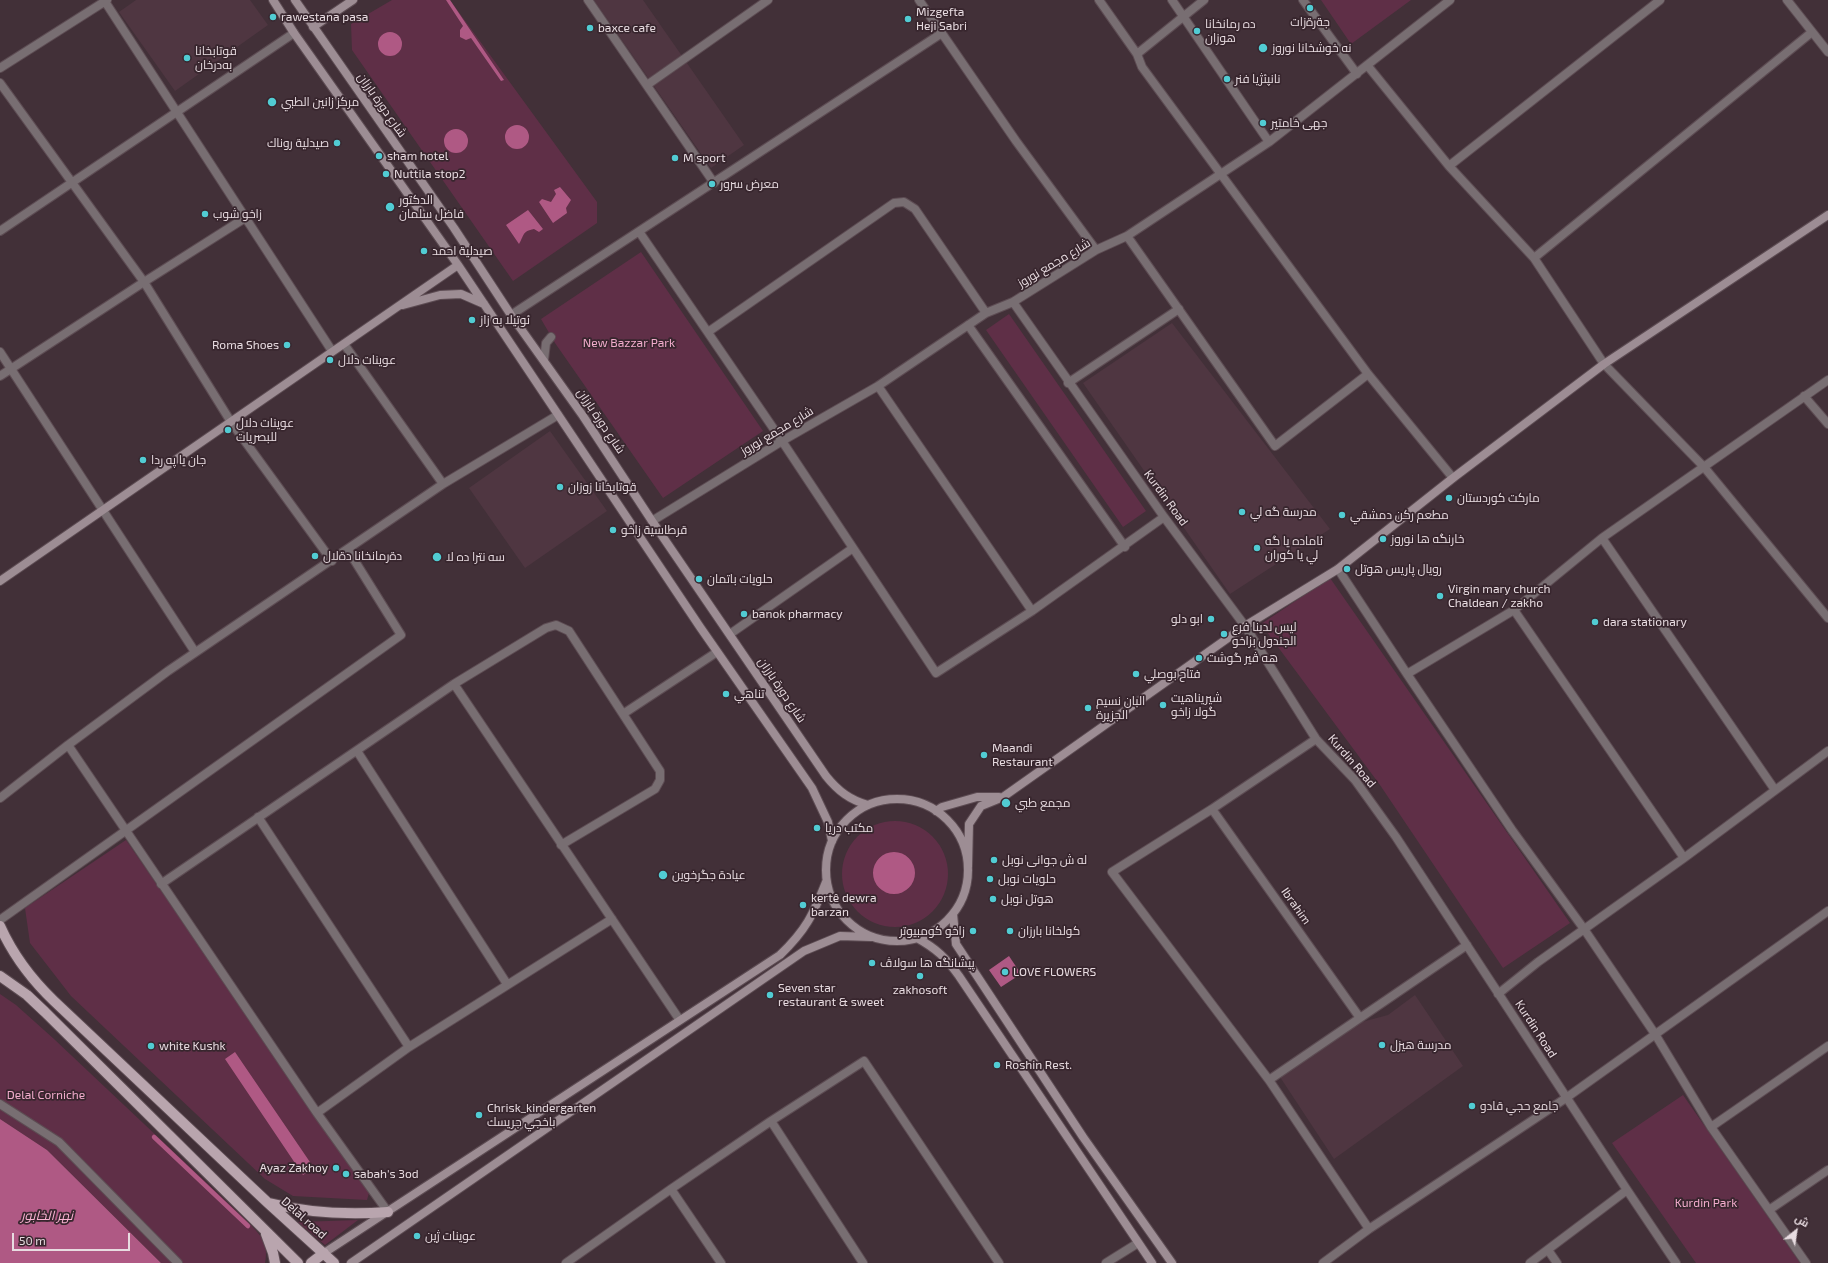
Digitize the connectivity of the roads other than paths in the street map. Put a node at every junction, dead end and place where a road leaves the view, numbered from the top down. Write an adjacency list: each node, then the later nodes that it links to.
1 (105, 0): 23 (street); 27 (street)
2 (273, 0): 18 (main road)
3 (295, 0): 16 (main road, شارع دورة بارزان)
4 (353, 0): 16 (main road)
5 (588, 0): 26 (street)
6 (768, 0): 26 (street)
7 (1098, 0): 21 (street)
8 (1172, 0): 15 (street)
9 (1204, 0): 15 (street)
10 (1303, 0): 24 (street)
11 (1450, 0): 22 (street, شارع مجمع نوروز)
12 (1660, 0): 29 (street)
13 (1787, 0): 17 (street)
14 (922, 1): 19 (street)
15 (1183, 16): 21 (street); 28 (street)
16 (313, 27): 47 (main road, شارع دورة بارزان)
17 (1812, 32): 20 (street); 39 (street)
18 (294, 33): 27 (street); 40 (main road)
19 (942, 33): 32 (street); 38 (street)
20 (1828, 52)
21 (1137, 54): 30 (street)
22 (1367, 65): 24 (street, شارع مجمع نوروز); 29 (street)
23 (0, 68)
24 (1357, 74): 28 (street, شارع مجمع نوروز)
25 (0, 83): 31 (street)
26 (647, 85): 32 (street)
27 (176, 112): 31 (street); 34 (street)
28 (1269, 142): 30 (street, شارع مجمع نوروز)
29 (1450, 166): 39 (street)
30 (1220, 174): 37 (street, شارع مجمع نوروز); 57 (street)
31 (73, 183): 35 (street); 41 (street)
32 (714, 183): 36 (street)
33 (1828, 214): 55 (main road)
34 (245, 218): 41 (street); 52 (street)
35 (0, 231)
36 (640, 233): 47 (street); 49 (street)
37 (1128, 236): 38 (street, شارع مجمع نوروز); 45 (street)
38 (1096, 250): 42 (street, شارع مجمع نوروز)
39 (1534, 258): 55 (street)
40 (458, 265): 43 (main road); 44 (main road)
41 (144, 282): 56 (street); 64 (street)
42 (1013, 302): 46 (street, شارع مجمع نوروز); 60 (street, Kurdin Road)
43 (484, 304): 44 (main road); 63 (main road)
44 (396, 307): 51 (main road)
45 (1178, 310): 57 (street); 60 (street)
46 (986, 313): 48 (street, شارع مجمع نوروز); 49 (street)
47 (512, 315): 54 (main road, شارع دورة بارزان)
48 (968, 324): 61 (street, شارع مجمع نوروز); 74 (street)
49 (708, 332): 66 (street)
50 (552, 337): 54 (street)
51 (344, 344): 52 (main road); 69 (street)
52 (332, 351): 64 (main road)
53 (0, 352): 56 (street)
54 (544, 360): 72 (main road, شارع دورة بارزان)
55 (1604, 364): 67 (street); 68 (main road)
56 (10, 369): 58 (street); 70 (street)
57 (1368, 374): 68 (street)
58 (0, 376)
59 (1828, 380): 62 (street)
60 (1068, 383): 71 (street, Kurdin Road)
61 (878, 386): 66 (street, شارع مجمع نوروز); 81 (street)
62 (1804, 396): 65 (street); 67 (street)
63 (558, 415): 69 (street); 86 (main road)
64 (231, 422): 70 (main road); 77 (street)
65 (1828, 424)
66 (782, 441): 72 (street, شارع مجمع نوروز); 75 (street)
67 (1704, 467): 73 (street); 82 (street)
68 (1453, 478): 78 (main road)
69 (443, 484): 76 (street)
70 (104, 510): 79 (main road); 85 (street)
71 (1164, 517): 74 (street); 83 (street, Kurdin Road)
72 (652, 521): 84 (main road, شارع دورة بارزان)
73 (1602, 538): 80 (street); 94 (street)
74 (1125, 547): 81 (street)
75 (853, 548): 81 (street); 84 (street)
76 (348, 550): 77 (street); 101 (street)
77 (332, 560): 85 (street)
78 (1338, 569): 83 (main road); 87 (street)
79 (1, 578)
80 (1514, 610): 87 (street); 104 (street)
81 (1032, 611)
82 (1828, 618)
83 (1245, 626): 90 (street, Kurdin Road); 95 (main road)
84 (730, 634): 97 (main road, شارع دورة بارزان)
85 (195, 652): 91 (street)
86 (717, 652): 89 (street); 102 (main road)
87 (1407, 674): 113 (street)
88 (454, 684): 89 (street); 92 (street); 103 (street)
89 (623, 714): 103 (street)
90 (1316, 738): 98 (street); 116 (street, Kurdin Road)
91 (68, 745): 96 (street); 101 (street)
92 (358, 751): 100 (street); 118 (street)
93 (1828, 751): 94 (street)
94 (1775, 790): 104 (street)
95 (1004, 797): 99 (main road); 105 (main road)
96 (0, 798)
97 (868, 806): 99 (main road); 102 (main road)
98 (1212, 809): 120 (street, Ibrahim); 125 (street)
99 (936, 811): 105 (main road)
100 (258, 817): 107 (street); 124 (street)
101 (126, 830): 107 (street); 111 (street)
102 (832, 840): 106 (main road)
103 (561, 845): 110 (street)
104 (1684, 858): 113 (street)
105 (968, 867): 109 (main road)
106 (826, 882): 114 (main road); 121 (main road)
107 (161, 884): 128 (street)
108 (1828, 911): 122 (street)
109 (953, 914): 115 (main road); 154 (main road)
110 (612, 919): 118 (street); 121 (street)
111 (0, 920)
112 (0, 926): 134 (main road, Delal road)
113 (1584, 929): 119 (street); 122 (street)
114 (871, 937): 115 (main road); 148 (main road)
115 (917, 938): 139 (main road)
116 (1467, 945): 119 (street, Kurdin Road); 120 (street)
117 (0, 976): 137 (main road)
118 (507, 984): 124 (street)
119 (1498, 994): 126 (street, Kurdin Road)
120 (1360, 1018): 125 (street)
121 (679, 1019): 136 (main road)
122 (1655, 1034): 126 (street); 130 (street)
123 (1828, 1046): 130 (street)
124 (409, 1047): 128 (street)
125 (1269, 1080): 138 (street)
126 (1566, 1098): 133 (street, Kurdin Road); 138 (street)
127 (0, 1104): 143 (street)
128 (317, 1113): 136 (street)
129 (771, 1121): 132 (street); 150 (street); 151 (street)
130 (1711, 1127): 135 (street)
131 (1828, 1170): 135 (street)
132 (671, 1188): 142 (street); 149 (street)
133 (1627, 1190): 140 (street); 158 (street, Kurdin Road)
134 (267, 1202): 136 (main road); 141 (main road, Delal road)
135 (1769, 1210): 159 (street)
136 (388, 1212): 141 (main road)
137 (262, 1227): 144 (main road); 145 (main road)
138 (1369, 1229): 155 (street)
139 (1138, 1243): 152 (street); 153 (main road)
140 (1548, 1250): 156 (street); 157 (street)
141 (324, 1253): 146 (main road); 147 (main road, Delal road)
142 (569, 1262)
143 (178, 1263)
144 (275, 1263)
145 (298, 1263)
146 (311, 1263)
147 (334, 1263)
148 (351, 1263)
149 (721, 1263)
150 (863, 1263)
151 (999, 1263)
152 (1106, 1263)
153 (1152, 1263)
154 (1172, 1263)
155 (1323, 1263)
156 (1530, 1263)
157 (1557, 1263)
158 (1676, 1263)
159 (1806, 1263)

